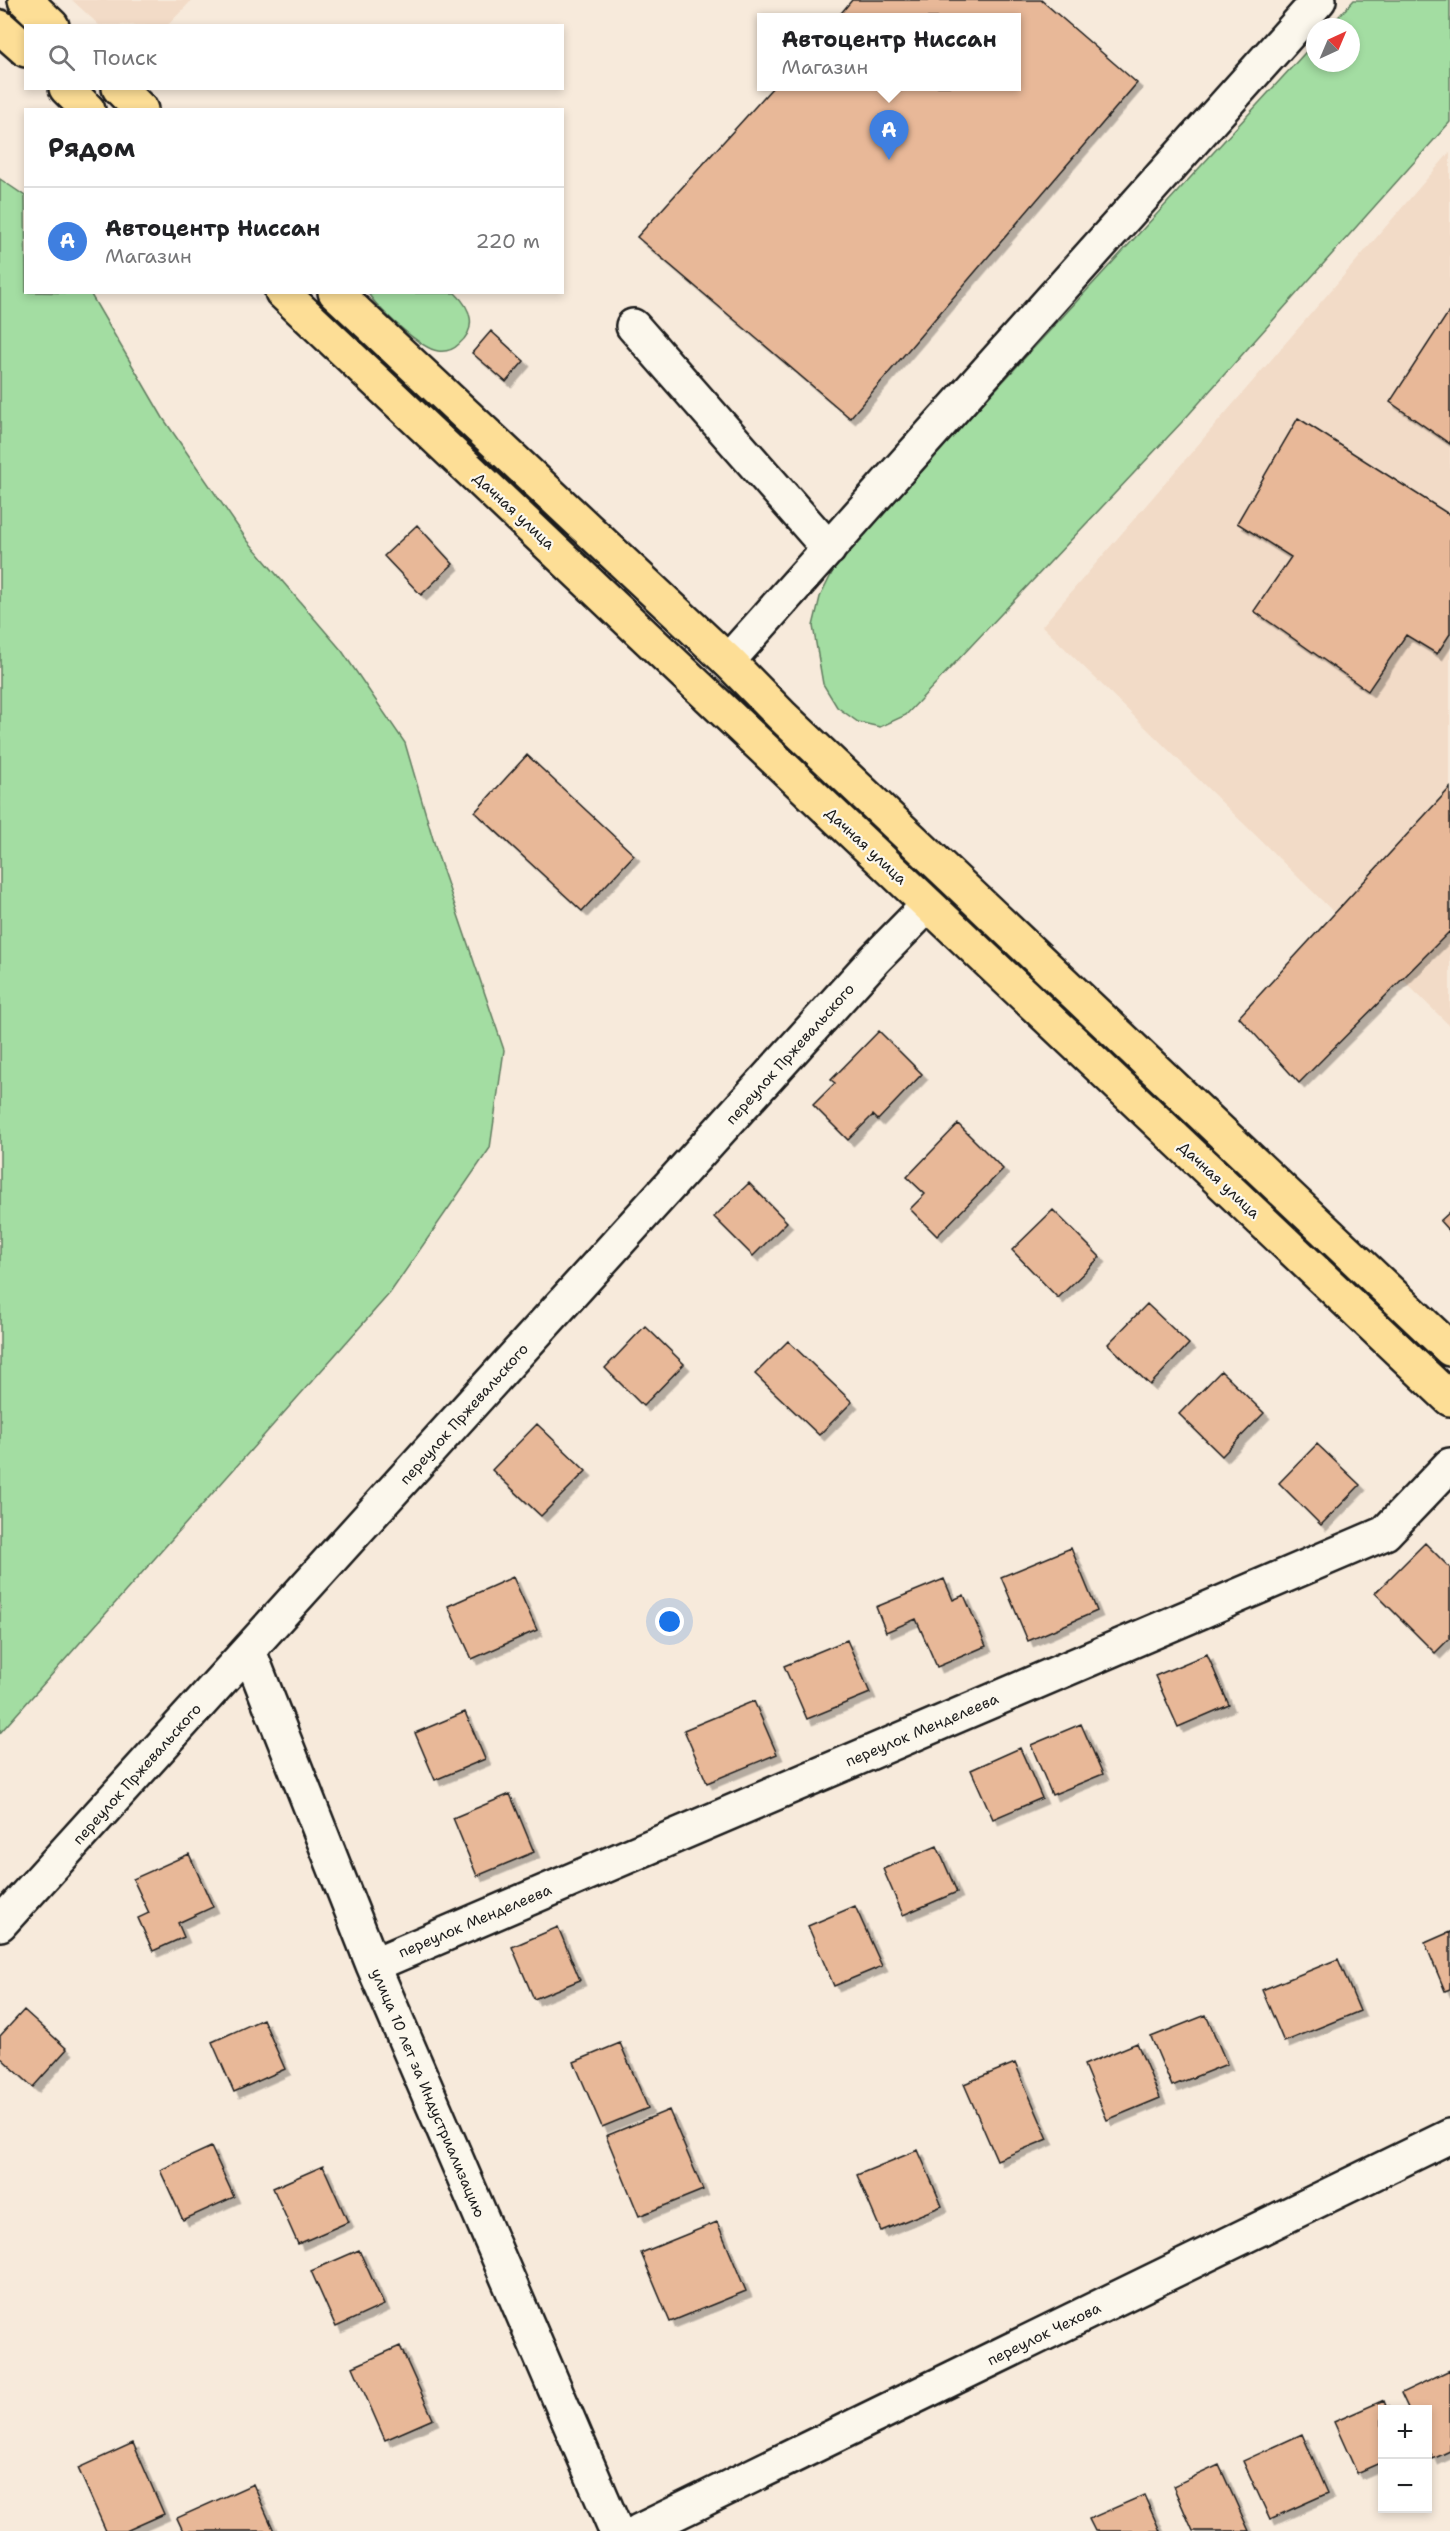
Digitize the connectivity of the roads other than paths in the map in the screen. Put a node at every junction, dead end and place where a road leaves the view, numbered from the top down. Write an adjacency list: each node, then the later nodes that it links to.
1 (25, 0): 3 (main road)
2 (1319, 0): 13 (street)
3 (50, 24)
4 (0, 27): 5 (main road)
5 (24, 48)
6 (68, 90): 8 (main road)
7 (121, 90): 9 (main road)
8 (86, 108)
9 (139, 108)
10 (284, 294): 15 (main road, Дачная улица)
11 (337, 294): 14 (main road)
12 (633, 326): 13 (street)
13 (829, 549): 14 (street)
14 (728, 661): 15 (main road); 17 (main road)
15 (702, 691): 16 (main road, Дачная улица)
16 (928, 905): 18 (main road, Дачная улица); 20 (street, переулок Пржевальского)
17 (1450, 1349)
18 (1450, 1399)
19 (1450, 1465): 22 (street, переулок Менделеева)
20 (249, 1651): 21 (street, переулок Пржевальского); 22 (street, улица 10 лет за Индустриализацию)
21 (0, 1924)
22 (373, 1965): 24 (street, улица 10 лет за Индустриализацию)
23 (1450, 2136): 25 (street, переулок Чехова)
24 (616, 2531)
25 (639, 2531)

